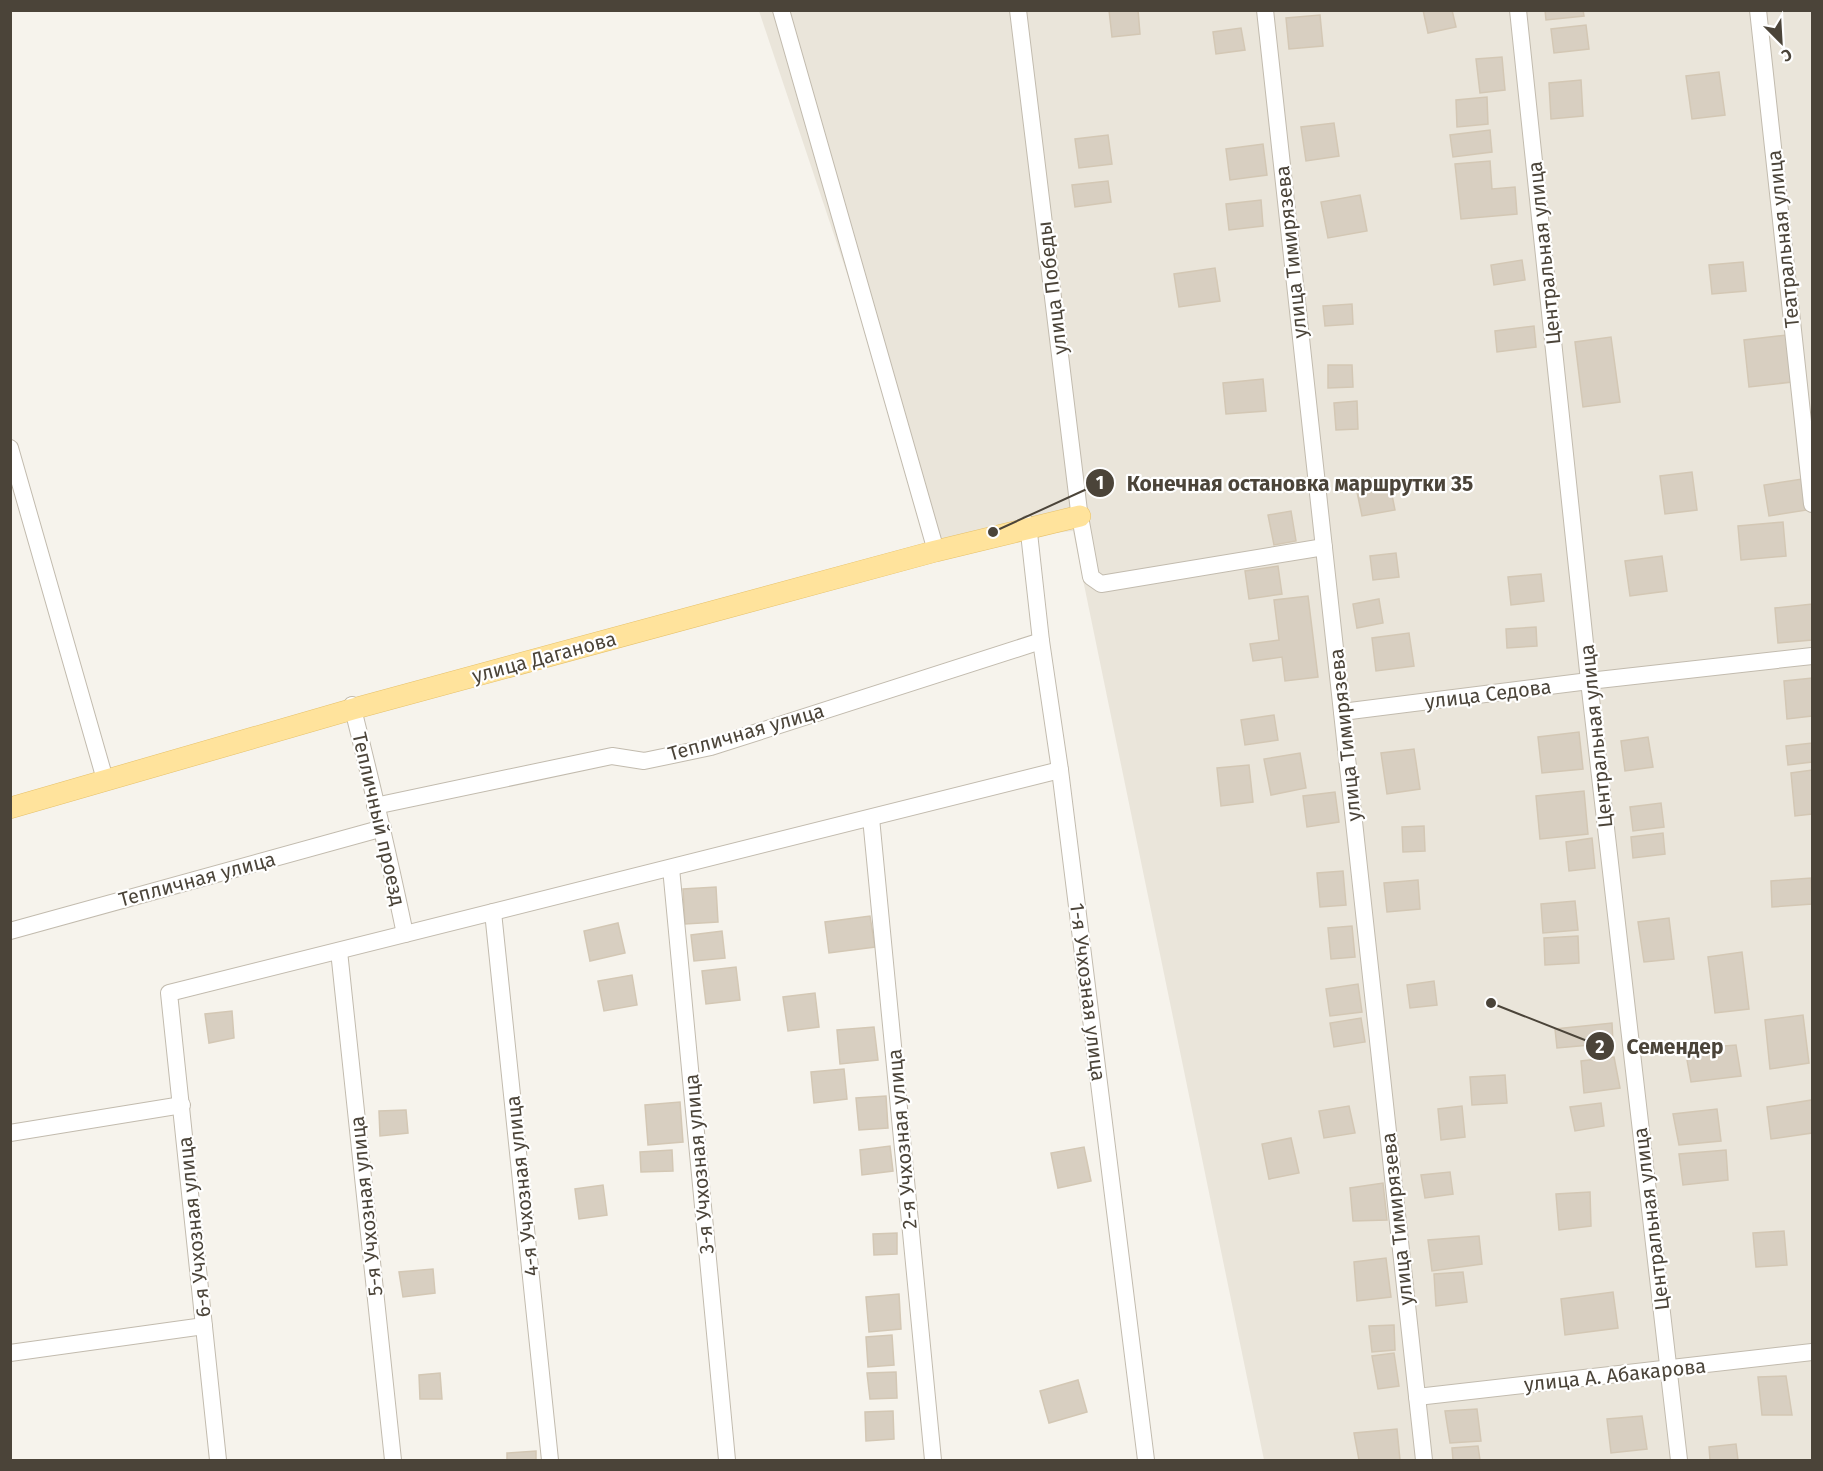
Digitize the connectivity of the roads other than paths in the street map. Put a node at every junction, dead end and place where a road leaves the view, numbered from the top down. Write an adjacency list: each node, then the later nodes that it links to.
1 (781, 10): 11 (street)
2 (1018, 10): 8 (street, улица Победы)
3 (1265, 10): 10 (street, улица Тимирязева)
4 (1518, 10): 14 (street, Центральная улица)
5 (1758, 10): 7 (street, Театральная улица)
6 (10, 448): 18 (street)
7 (1812, 504)
8 (1079, 514): 9 (main road, улица Даганова); 10 (street, улица Победы)
9 (1028, 526): 11 (main road, улица Даганова); 12 (street, 1-я Учхозная улица)
10 (1324, 547): 16 (street, улица Тимирязева)
11 (935, 549): 15 (main road, улица Даганова)
12 (1041, 641): 17 (street, 1-я Учхозная улица); 20 (street, Тепличная улица)
13 (1812, 656): 14 (street, улица Седова)
14 (1589, 681): 16 (street, улица Седова); 34 (street, Центральная улица)
15 (353, 707): 18 (main road, улица Даганова); 20 (street, Тепличный проезд); 21 (main road, улица Даганова)
16 (1342, 712): 35 (street, улица Тимирязева)
17 (1060, 770): 22 (street); 41 (street, 1-я Учхозная улица)
18 (104, 776): 19 (main road, улица Даганова)
19 (10, 803)
20 (375, 806): 23 (street, Тепличный проезд)
21 (10, 808)
22 (871, 818): 24 (street); 40 (street, 2-я Учхозная улица)
23 (383, 828): 26 (street, Тепличная улица); 27 (street, Тепличный проезд)
24 (671, 868): 25 (street); 39 (street, 3-я Учхозная улица)
25 (493, 912): 27 (street); 38 (street, 4-я Учхозная улица)
26 (10, 931)
27 (405, 934): 28 (street)
28 (339, 951): 29 (street, 6-я Учхозная улица); 37 (street, 5-я Учхозная улица)
29 (182, 1106): 30 (street); 31 (street, 6-я Учхозная улица)
30 (10, 1132)
31 (204, 1326): 33 (street); 36 (street, 6-я Учхозная улица)
32 (1812, 1352): 34 (street, улица А. Абакарова)
33 (10, 1353)
34 (1668, 1369): 35 (street, улица А. Абакарова); 43 (street, Центральная улица)
35 (1417, 1397): 42 (street, улица Тимирязева)
36 (218, 1461)
37 (393, 1461)
38 (550, 1461)
39 (727, 1461)
40 (933, 1461)
41 (1146, 1461)
42 (1424, 1461)
43 (1678, 1461)

